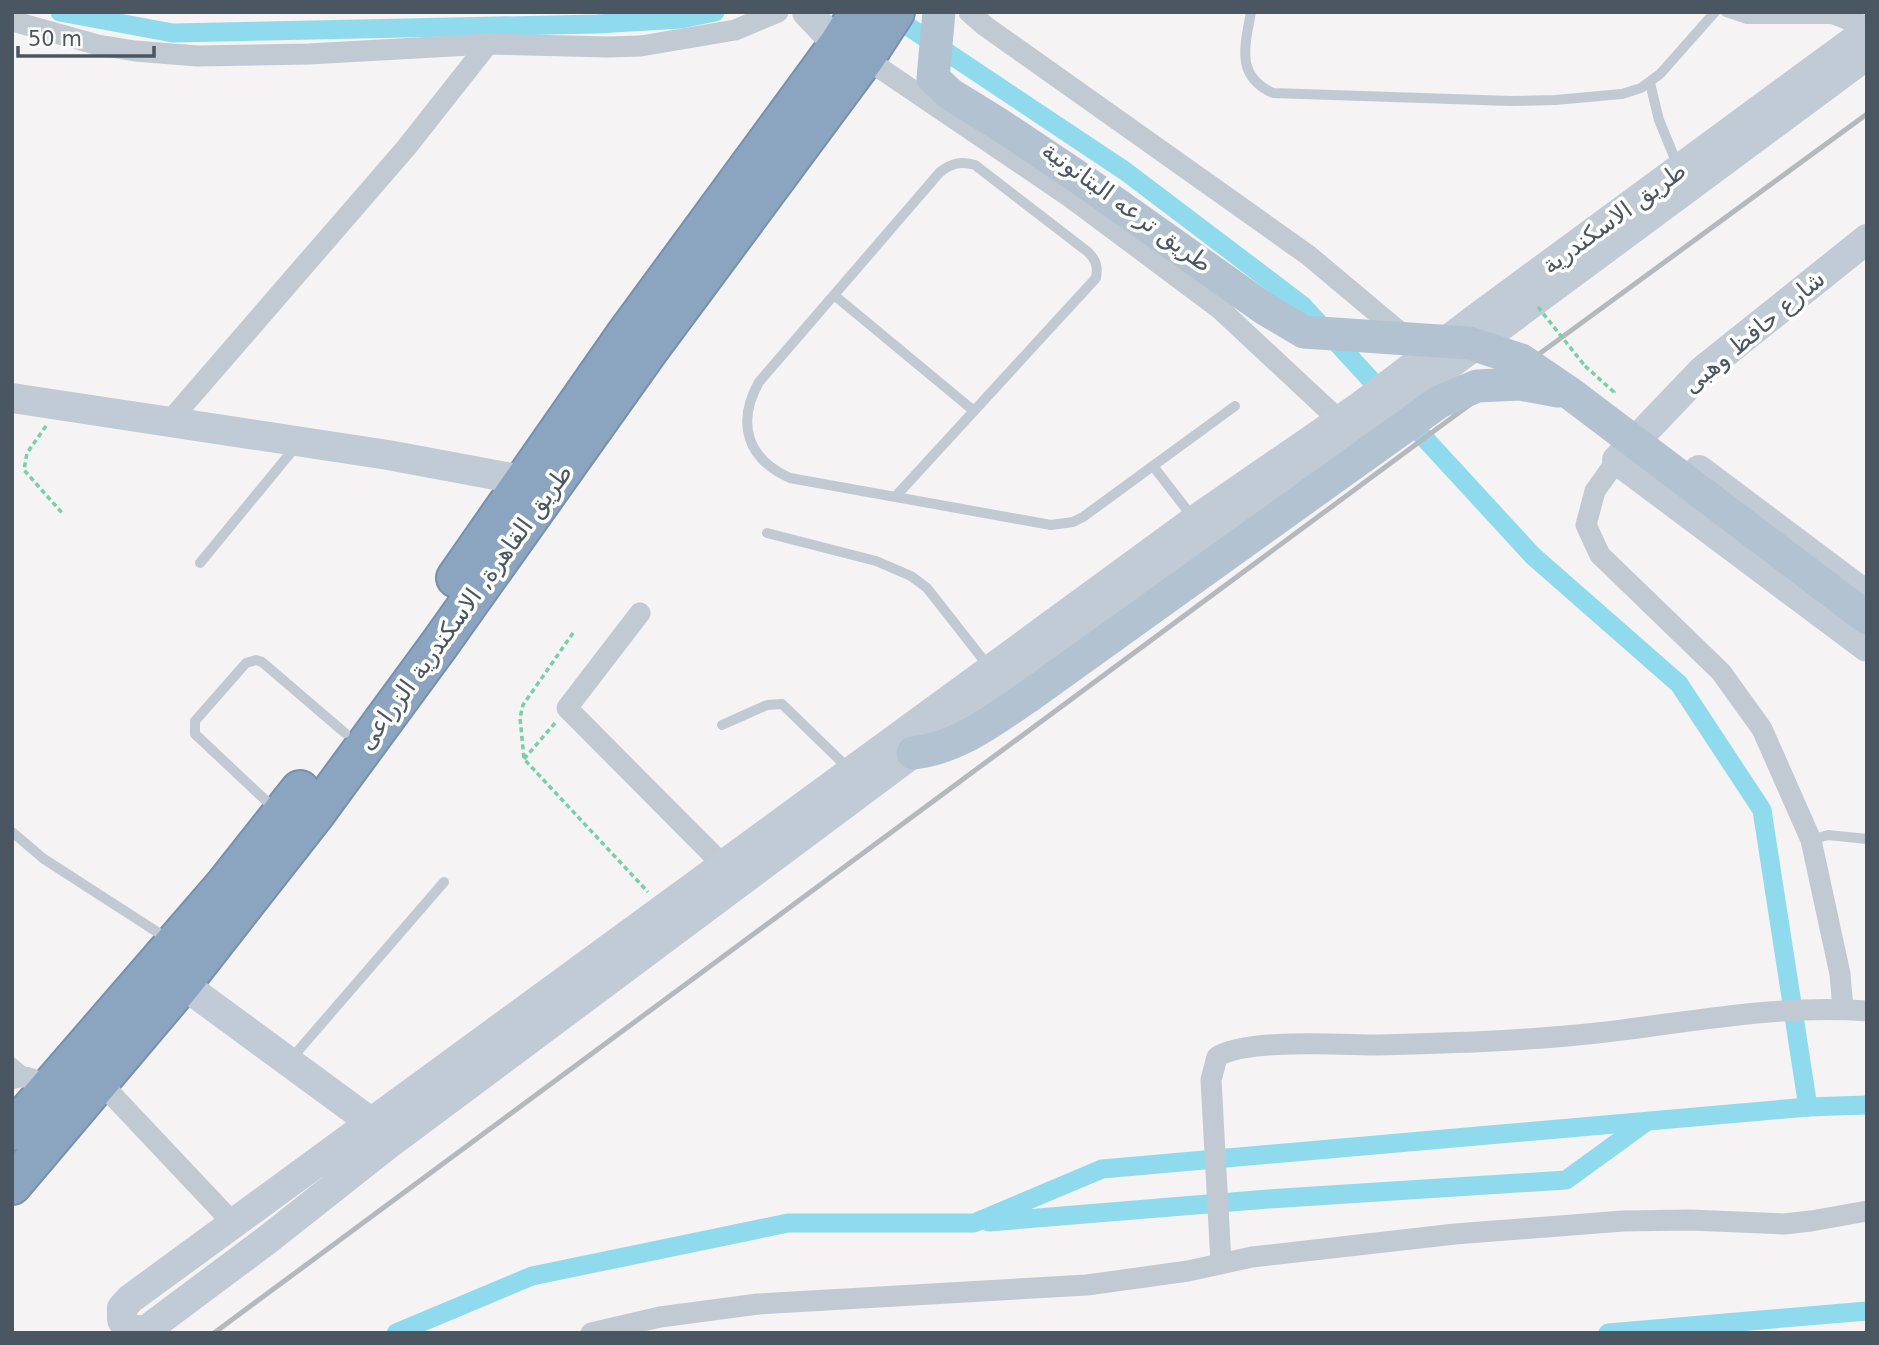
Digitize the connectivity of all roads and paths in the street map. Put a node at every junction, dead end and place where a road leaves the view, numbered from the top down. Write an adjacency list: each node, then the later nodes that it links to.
1 (778, 12): 12 (street)
2 (807, 12): 11 (main road)
3 (895, 12): 11 (highway, طريق القاهرة, الاسكندرية الزراعى)
4 (939, 12): 20 (main road, bridge)
5 (969, 12): 19 (street)
6 (1251, 12): 14 (lane)
7 (1714, 12): 14 (lane)
8 (1726, 12): 10 (lane)
9 (12, 21): 12 (street)
10 (1852, 23): 15 (main road, طريق الاسكندرية)
11 (856, 38): 27 (street, طريق ترعه البتانونية); 33 (highway, طريق القاهرة, الاسكندرية الزراعى)
12 (488, 44): 28 (street)
13 (1867, 55): 15 (main road, طريق الاسكندرية)
14 (1650, 83): 15 (lane)
15 (1684, 178): 19 (main road, طريق الاسكندرية); 21 (main road, طريق الاسكندرية)
16 (1867, 239): 29 (main road, شارع حافظ وهبى)
17 (834, 295): 26 (lane); 26 (lane); 34 (lane)
18 (1538, 307): 20 (path, bridge)
19 (1428, 355): 21 (main road, طريق الاسكندرية)
20 (1578, 380): 22 (path); 41 (main road, bridge); 48 (main road, bridge)
21 (1407, 383): 27 (main road, طريق الاسكندرية)
22 (1614, 392)
23 (12, 398): 24 (main road)
24 (60, 406): 28 (main road); 35 (path)
25 (1235, 406): 32 (lane)
26 (974, 411): 34 (lane)
27 (1358, 416): 36 (main road); 48 (main road)
28 (168, 423): 30 (main road)
29 (1646, 431): 31 (main road, شارع حافظ وهبى); 39 (main road)
30 (299, 443): 33 (main road); 38 (lane)
31 (1617, 460): 43 (main road); 54 (street)
32 (1153, 466): 34 (lane); 36 (lane)
33 (538, 483): 47 (highway, طريق القاهرة, الاسكندرية الزراعى); 58 (highway, طريق القاهرة, الاسكندرية الزراعى)
34 (895, 497)
35 (63, 514)
36 (1195, 520): 44 (main road)
37 (767, 533): 44 (lane)
38 (200, 563)
39 (1867, 596)
40 (640, 613): 45 (street)
41 (1867, 618)
42 (573, 633): 49 (path)
43 (1867, 647)
44 (991, 669): 50 (main road)
45 (567, 708): 49 (path); 55 (street)
46 (722, 725): 50 (lane)
47 (345, 733): 51 (highway, طريق القاهرة, الاسكندرية الزراعى); 51 (lane)
48 (913, 753): 71 (main road)
49 (524, 760): 57 (path)
50 (851, 771): 55 (main road)
51 (281, 814): 58 (highway, طريق القاهرة, الاسكندرية الزراعى)
52 (12, 832): 58 (lane)
53 (1867, 839): 54 (lane)
54 (1811, 840): 59 (street)
55 (723, 865): 57 (main road)
56 (444, 882): 62 (lane)
57 (663, 909): 65 (main road)
58 (171, 964): 62 (main road); 63 (highway, طريق القاهرة, الاسكندرية الزراعى); 64 (highway, طريق القاهرة, الاسكندرية الزراعى)
59 (1843, 1009): 60 (street); 70 (street)
60 (1867, 1011)
61 (12, 1062): 63 (lane)
62 (289, 1062): 65 (main road)
63 (31, 1082): 66 (highway, طريق القاهرة, الاسكندرية الزراعى)
64 (100, 1082): 67 (highway, طريق القاهرة, الاسكندرية الزراعى); 69 (street)
65 (372, 1123): 69 (main road)
66 (12, 1131)
67 (12, 1185)
68 (1867, 1211): 70 (street)
69 (233, 1223): 71 (main road)
70 (1221, 1263): 72 (street)
71 (144, 1332)
72 (591, 1333)

